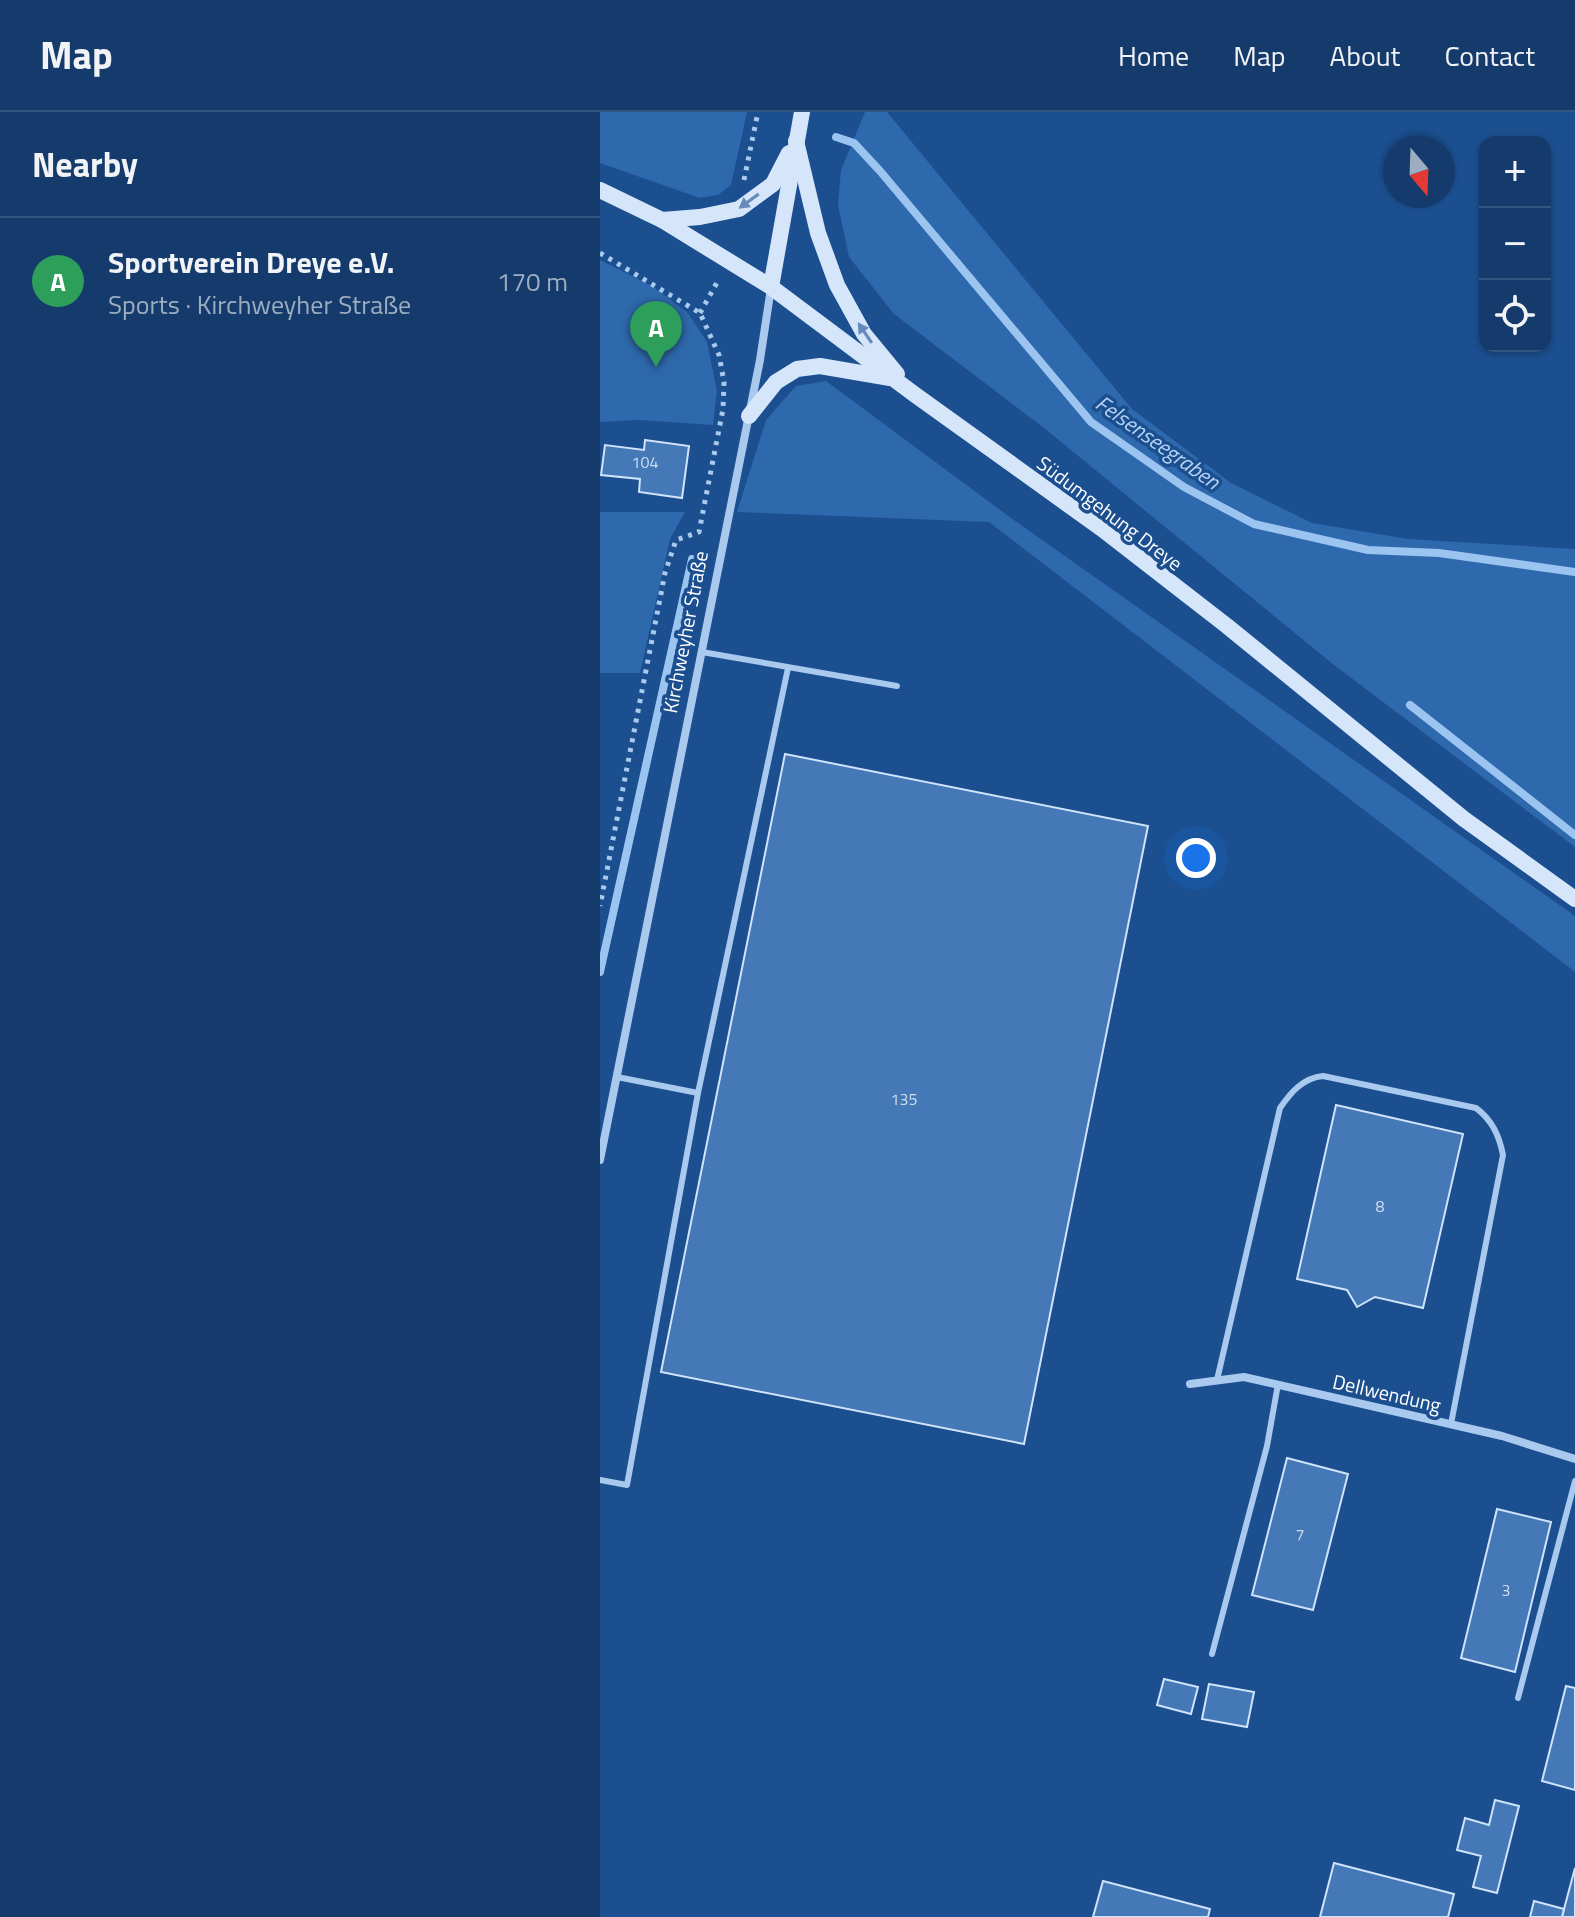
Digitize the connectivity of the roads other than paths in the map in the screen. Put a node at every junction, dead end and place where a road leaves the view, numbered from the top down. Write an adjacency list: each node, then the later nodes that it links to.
1 (802, 112): 2 (main road, Kirchweyher Straße)
2 (796, 141): 4 (main road, one-way to 4); 5 (main road, Kirchweyher Straße); 7 (main road, one-way to 2)
3 (600, 190): 4 (main road, Südumgehung Dreye)
4 (662, 220): 5 (main road, Südumgehung Dreye)
5 (771, 287): 6 (main road, Südumgehung Dreye); 8 (street, Kirchweyher Straße)
6 (894, 379): 7 (main road, Südumgehung Dreye); 8 (main road)
7 (914, 394): 12 (main road, Südumgehung Dreye)
8 (749, 416): 9 (street, Kirchweyher Straße)
9 (702, 652): 10 (lane); 13 (street, Kirchweyher Straße)
10 (788, 668): 11 (lane); 14 (lane)
11 (897, 686)
12 (1575, 899)
13 (617, 1077): 14 (lane); 15 (street, Kirchweyher Straße)
14 (698, 1093): 21 (lane)
15 (600, 1160)
16 (1217, 1380): 17 (street, Dellwendung); 18 (street, Dellwendung); 19 (lane)
17 (1190, 1384)
18 (1278, 1384): 19 (street, Dellwendung); 23 (lane)
19 (1451, 1424): 20 (street, Dellwendung)
20 (1575, 1459)
21 (600, 1480)
22 (1575, 1481): 24 (lane)
23 (1212, 1654)
24 (1518, 1698)

